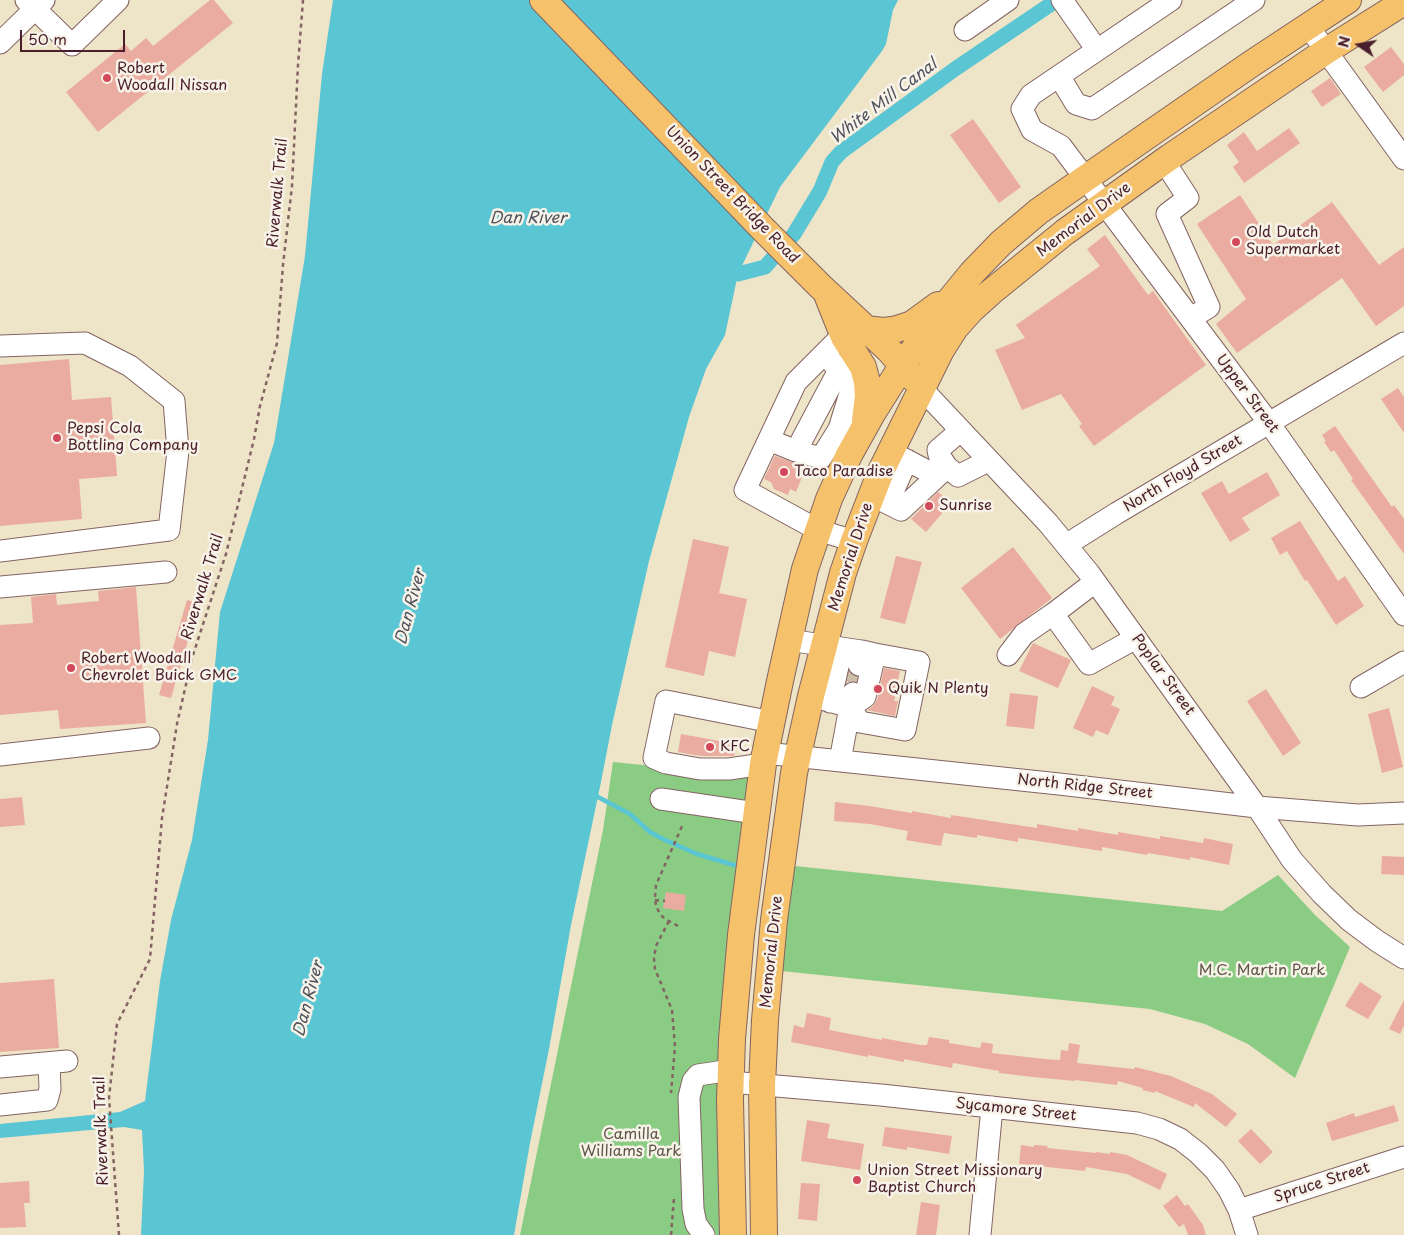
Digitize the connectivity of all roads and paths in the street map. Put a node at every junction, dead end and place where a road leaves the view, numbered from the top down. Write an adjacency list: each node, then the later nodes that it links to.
1 (118, 0): 10 (street)
2 (303, 0): 82 (path, Riverwalk Trail)
3 (543, 0): 25 (main road, Union Street Bridge Road)
4 (1008, 0): 12 (street)
5 (1062, 0): 14 (street)
6 (1171, 0): 14 (street)
7 (1254, 0): 16 (street)
8 (1348, 0): 11 (main road, Memorial Drive)
9 (1404, 2): 15 (main road, Memorial Drive)
10 (35, 3): 13 (street)
11 (1308, 26): 15 (street); 19 (main road, Memorial Drive)
12 (965, 30)
13 (0, 44)
14 (1097, 50): 16 (street)
15 (1326, 51): 17 (street); 18 (main road, Memorial Drive)
16 (1059, 76): 19 (street, Upper Street)
17 (1404, 159)
18 (1164, 161): 20 (main road, Memorial Drive); 21 (street)
19 (1086, 178): 20 (street, Upper Street); 23 (main road, Memorial Drive)
20 (1104, 203): 22 (street, Upper Street); 31 (main road, Memorial Drive)
21 (1184, 252): 22 (street); 24 (street)
22 (1155, 271): 24 (street, Upper Street)
23 (955, 293): 25 (main road); 29 (main road, Memorial Drive)
24 (1191, 318): 32 (street, Upper Street)
25 (855, 332): 28 (street); 29 (main road, Union Street Bridge Road); 33 (main road)
26 (1404, 343): 32 (street, North Floyd Street)
27 (0, 346): 44 (street)
28 (825, 354): 30 (street); 35 (street)
29 (902, 366): 31 (main road, Union Street Bridge Road); 33 (main road, Memorial Drive)
30 (838, 370): 33 (street); 36 (street)
31 (922, 389): 34 (street, Poplar Street); 37 (main road, Memorial Drive)
32 (1269, 423): 43 (street, North Floyd Street); 49 (street, Upper Street)
33 (855, 430): 36 (street); 41 (main road, Memorial Drive)
34 (960, 431): 38 (street, Poplar Street); 39 (street)
35 (769, 440): 36 (street); 41 (street)
36 (796, 452)
37 (899, 456): 39 (street); 40 (main road, Memorial Drive)
38 (988, 461): 39 (street); 43 (street, Poplar Street)
39 (942, 472): 40 (street)
40 (879, 499): 42 (main road, Memorial Drive)
41 (818, 530): 42 (street); 51 (main road, Memorial Drive)
42 (854, 541): 53 (main road, Memorial Drive)
43 (1066, 546): 46 (street, Poplar Street)
44 (0, 551)
45 (166, 572): 47 (street)
46 (1095, 582): 48 (street); 50 (street, Poplar Street)
47 (0, 587)
48 (1053, 614): 50 (street); 52 (street)
49 (1404, 614)
50 (1136, 638): 64 (street, Poplar Street)
51 (789, 640): 53 (street); 57 (main road, Memorial Drive)
52 (1008, 655)
53 (852, 659): 56 (main road, Memorial Drive); 56 (street); 56 (street); 56 (street)
54 (1404, 662): 55 (street)
55 (1361, 687)
56 (830, 702): 60 (main road, Memorial Drive); 62 (street)
57 (772, 722): 61 (main road, Memorial Drive); 61 (street, North Ridge Street)
58 (149, 738): 59 (street)
59 (0, 754)
60 (798, 756): 61 (street, North Ridge Street); 62 (street, North Ridge Street); 75 (main road, Memorial Drive)
61 (764, 759): 65 (main road, Memorial Drive)
62 (840, 761): 64 (street, North Ridge Street)
63 (661, 799): 65 (street)
64 (1257, 807): 66 (street, North Ridge Street); 72 (street, Poplar Street)
65 (756, 813): 74 (main road, Memorial Drive)
66 (1404, 813)
67 (683, 824): 68 (path)
68 (655, 900): 69 (path); 70 (path)
69 (664, 901)
70 (669, 921): 71 (path); 76 (path)
71 (678, 926)
72 (1404, 958)
73 (0, 1066): 77 (street)
74 (731, 1076): 75 (street, Sycamore Street); 84 (street, Sycamore Street); 85 (main road, Memorial Drive)
75 (762, 1085): 78 (street, Sycamore Street); 86 (main road, Memorial Drive)
76 (671, 1098)
77 (0, 1105)
78 (992, 1108): 81 (street, Sycamore Street); 87 (street)
79 (1404, 1157): 81 (street, Spruce Street)
80 (674, 1192): 83 (path)
81 (1239, 1210): 88 (street, Sycamore Street)
82 (119, 1235)
83 (670, 1235)
84 (704, 1235)
85 (733, 1235)
86 (764, 1235)
87 (980, 1235)
88 (1247, 1235)

